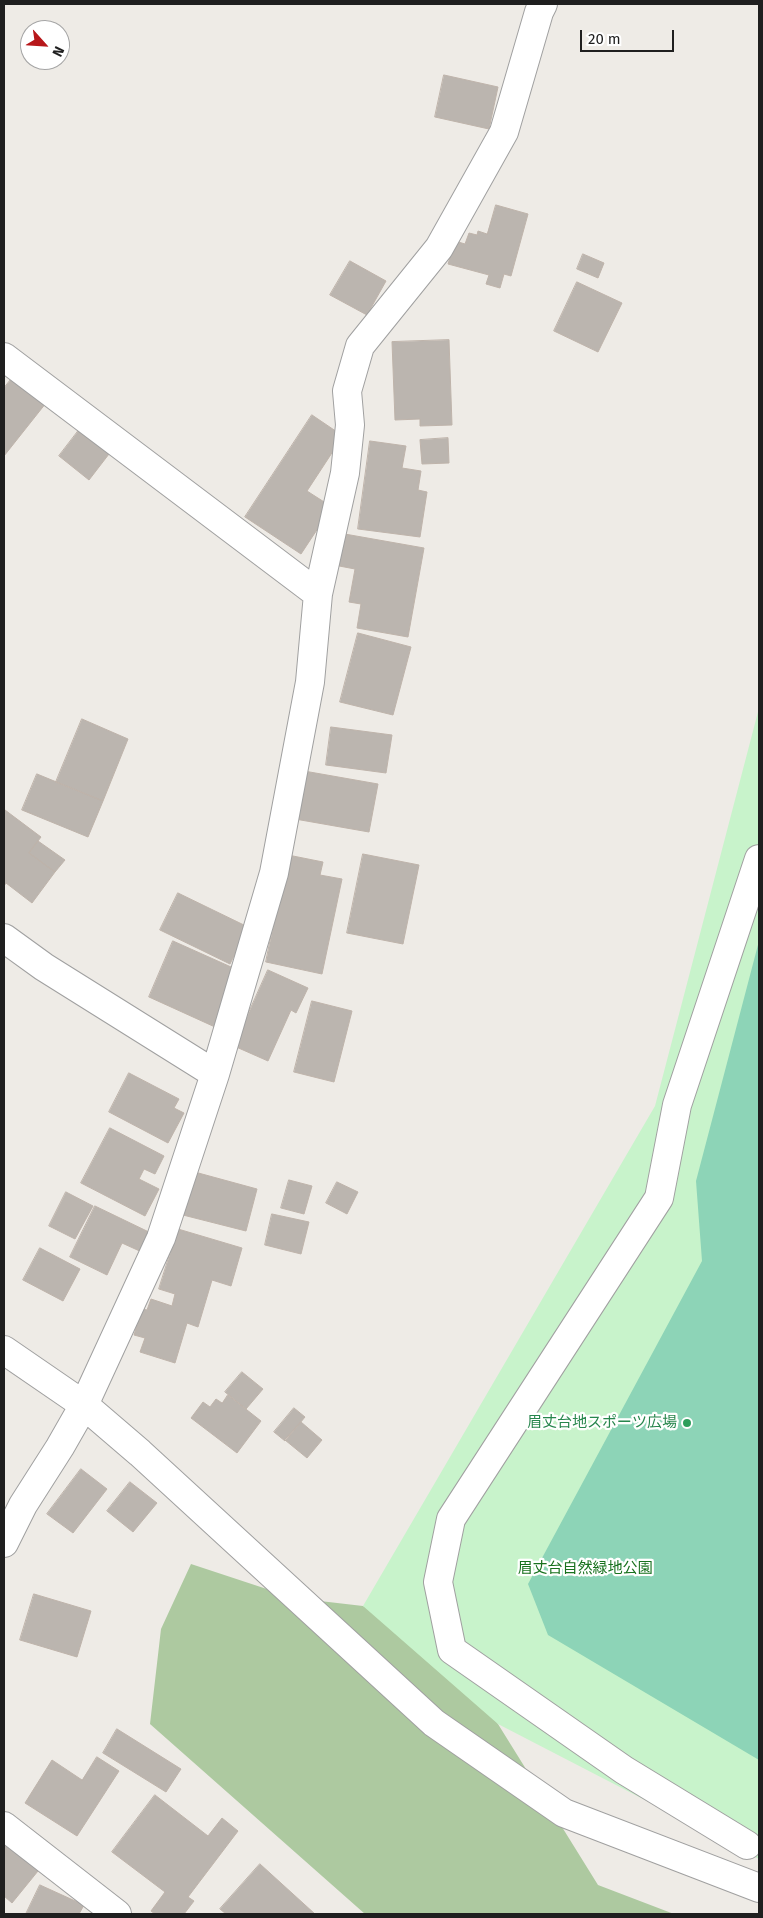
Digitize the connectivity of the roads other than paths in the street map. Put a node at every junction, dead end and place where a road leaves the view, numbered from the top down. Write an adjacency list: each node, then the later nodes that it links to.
1 (543, 4): 3 (street)
2 (4, 357): 3 (street)
3 (318, 594): 6 (street)
4 (759, 859): 11 (street)
5 (4, 938): 6 (street)
6 (215, 1074): 8 (street)
7 (4, 1350): 8 (street)
8 (84, 1405): 9 (street); 12 (street)
9 (4, 1542)
10 (4, 1826): 14 (street)
11 (753, 1845): 12 (street)
12 (726, 1875): 13 (street)
13 (759, 1888)
14 (117, 1914)

